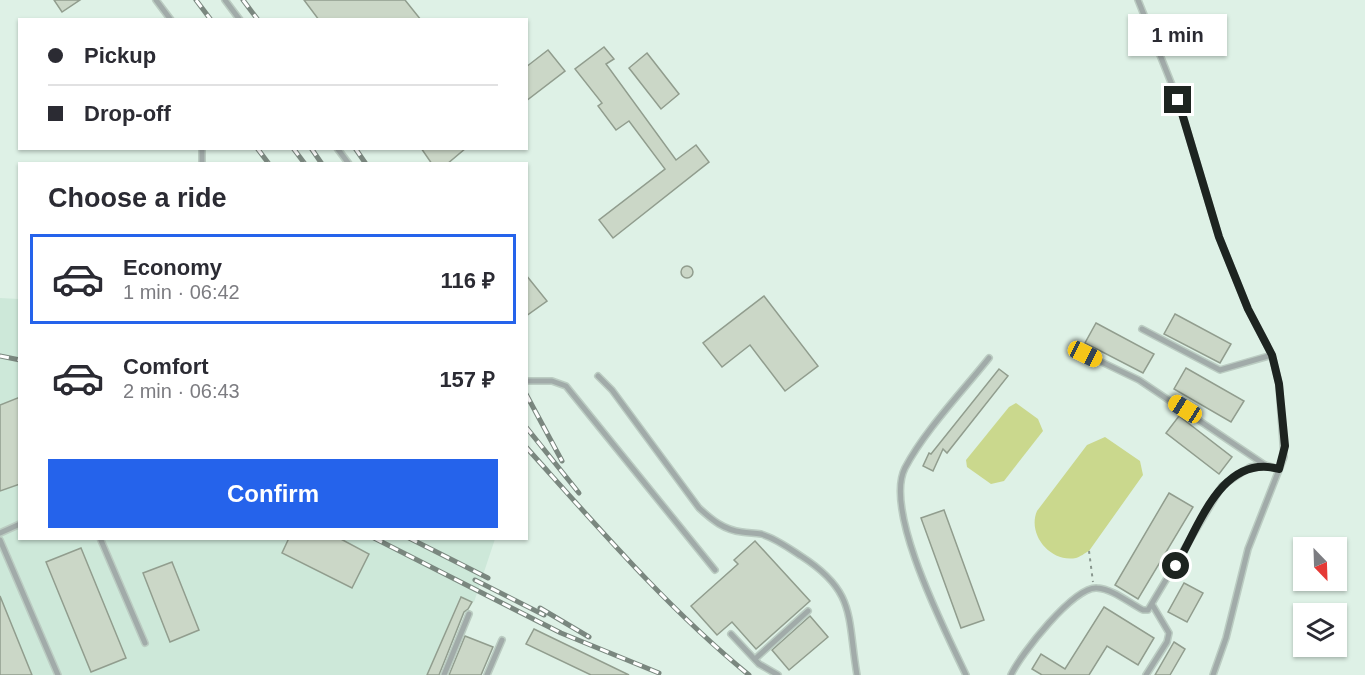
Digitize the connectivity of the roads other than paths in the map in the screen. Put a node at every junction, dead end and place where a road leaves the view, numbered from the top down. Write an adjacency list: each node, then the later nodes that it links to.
1 (156, 0): 4 (lane)
2 (225, 0): 5 (lane)
3 (1138, 0): 8 (lane)
4 (170, 18)
5 (238, 18)
6 (1142, 329): 8 (lane)
7 (1085, 354): 12 (lane)
8 (1272, 355): 13 (lane)
9 (989, 358): 32 (lane)
10 (598, 376): 31 (lane)
11 (528, 381): 18 (lane)
12 (1265, 465): 13 (lane); 19 (lane)
13 (1279, 469): 35 (lane)
14 (18, 525): 15 (lane)
15 (0, 533)
16 (0, 540): 26 (lane)
17 (101, 540): 24 (lane)
18 (715, 570)
19 (1153, 606): 33 (lane); 34 (lane)
20 (808, 611): 25 (lane)
21 (469, 614): 27 (lane)
22 (731, 634): 25 (lane)
23 (502, 640): 28 (lane)
24 (144, 643)
25 (755, 659): 29 (lane)
26 (58, 675)
27 (444, 675)
28 (487, 675)
29 (778, 675)
30 (851, 675): 31 (lane)
31 (857, 675)
32 (966, 675)
33 (1011, 675)
34 (1146, 675)
35 (1213, 675)

